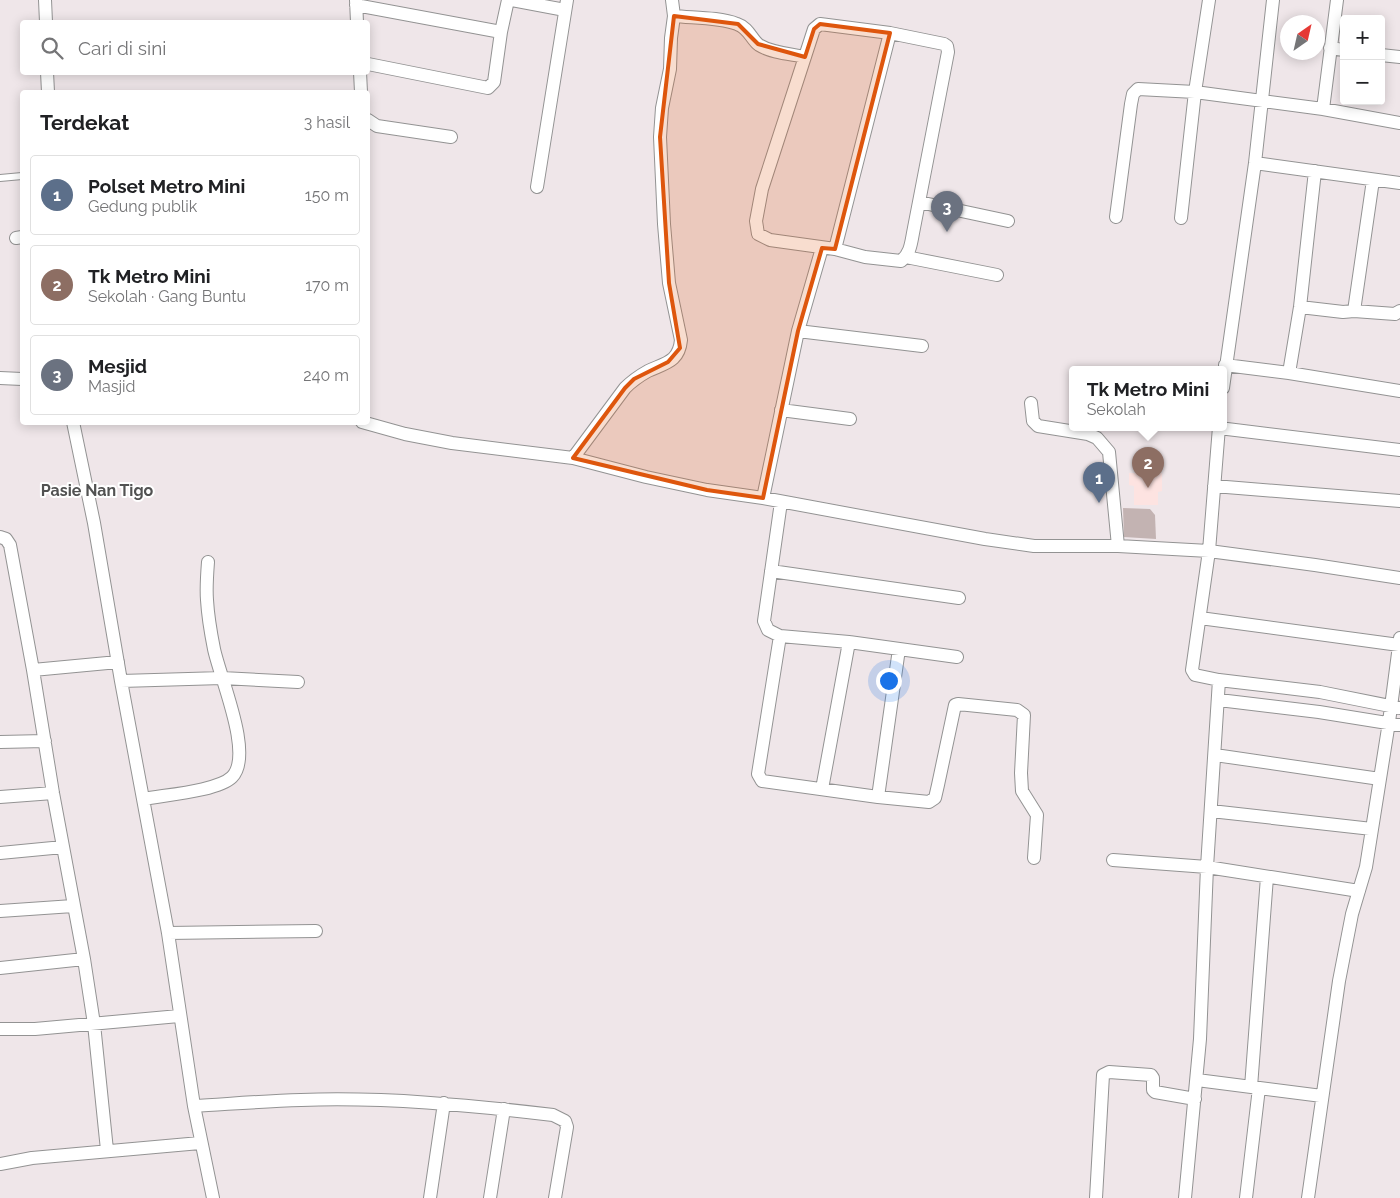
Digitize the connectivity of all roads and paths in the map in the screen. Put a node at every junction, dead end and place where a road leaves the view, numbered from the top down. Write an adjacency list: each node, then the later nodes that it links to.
1 (45, 0): 10 (street)
2 (510, 0): 8 (street); 12 (street)
3 (672, 0): 9 (street)
4 (1209, 0): 24 (street)
5 (1273, 0): 25 (street)
6 (1338, 0): 14 (street)
7 (356, 2): 11 (street); 12 (street)
8 (566, 5): 36 (street)
9 (674, 16): 17 (street); 64 (street)
10 (46, 20)
11 (357, 20)
12 (501, 32): 19 (street)
13 (890, 33): 17 (street); 37 (street); 41 (street)
14 (1330, 48): 15 (street); 26 (street)
15 (1340, 49)
16 (1385, 56): 18 (street)
17 (805, 57): 41 (street)
18 (1400, 58)
19 (370, 64)
20 (47, 75): 22 (street)
21 (360, 75): 23 (street)
22 (48, 90)
23 (362, 90)
24 (1195, 92): 25 (street); 38 (street); 39 (street)
25 (1261, 101): 26 (street); 30 (street)
26 (1323, 110): 28 (street)
27 (370, 121): 29 (street)
28 (1400, 123)
29 (451, 138)
30 (1255, 163): 31 (street); 49 (street)
31 (1315, 171): 34 (street); 44 (street)
32 (20, 176): 33 (lane)
33 (0, 178)
34 (1373, 180): 35 (street); 45 (street)
35 (1400, 183)
36 (537, 187)
37 (918, 202): 40 (street); 42 (street)
38 (1116, 217)
39 (1181, 218)
40 (1008, 221)
41 (828, 248): 42 (street); 47 (street)
42 (906, 257): 43 (street)
43 (997, 275)
44 (1300, 307): 45 (street); 50 (street)
45 (1354, 311): 46 (street)
46 (1400, 311)
47 (798, 331): 48 (street); 55 (street)
48 (922, 346)
49 (1225, 365): 50 (street)
50 (1289, 373): 53 (street)
51 (0, 378): 52 (street)
52 (20, 379)
53 (1400, 391)
54 (1031, 403): 61 (street)
55 (781, 410): 56 (street); 66 (street)
56 (850, 419)
57 (370, 424): 64 (street)
58 (77, 425): 82 (street)
59 (1227, 428): 63 (street)
60 (1069, 431): 70 (street)
61 (1069, 431)
62 (1219, 431): 65 (street)
63 (1400, 450)
64 (573, 458): 66 (street)
65 (1214, 486): 67 (street); 71 (street)
66 (763, 498): 68 (street)
67 (1400, 501)
68 (781, 502): 70 (street); 73 (street)
69 (0, 537): 83 (street)
70 (1118, 546): 71 (street)
71 (1209, 551): 74 (street); 76 (street)
72 (208, 562): 84 (street)
73 (771, 570): 75 (street); 77 (street)
74 (1400, 578)
75 (959, 598)
76 (1200, 618): 79 (street); 85 (street)
77 (780, 636): 78 (street); 97 (street)
78 (849, 642): 80 (street); 97 (street)
79 (1399, 642): 90 (street)
80 (899, 649): 81 (street); 99 (street)
81 (957, 657)
82 (118, 662): 83 (street); 86 (street)
83 (33, 670): 93 (street)
84 (222, 678): 86 (street); 87 (street); 101 (street)
85 (1219, 680): 88 (street); 89 (street)
86 (121, 681): 101 (street)
87 (298, 682)
88 (1320, 692): 90 (street); 91 (street)
89 (1219, 700): 91 (street); 95 (street)
90 (1395, 707): 92 (street)
91 (1319, 712): 92 (street)
92 (1395, 724): 96 (street)
93 (44, 741): 94 (street); 98 (street)
94 (0, 742)
95 (1215, 755): 96 (street); 102 (street)
96 (1380, 779): 103 (street)
97 (822, 789): 99 (street)
98 (53, 793): 100 (street); 104 (street)
99 (878, 797): 106 (street)
100 (0, 798)
101 (144, 799): 114 (street)
102 (1211, 811): 103 (street); 108 (street)
103 (1372, 829): 110 (street)
104 (63, 847): 105 (street); 111 (street)
105 (0, 853)
106 (1034, 858)
107 (1113, 860): 108 (street)
108 (1207, 867): 109 (street); 120 (street)
109 (1267, 877): 110 (street); 121 (street)
110 (1359, 891): 122 (street)
111 (73, 906): 112 (street); 115 (street)
112 (0, 911)
113 (316, 931): 114 (street)
114 (168, 933): 117 (street)
115 (84, 959): 116 (street); 118 (street)
116 (0, 968)
117 (179, 1016): 118 (street); 125 (street)
118 (94, 1024): 119 (street); 128 (street)
119 (0, 1029)
120 (1196, 1080): 121 (street); 123 (street)
121 (1255, 1088): 122 (street); 136 (street)
122 (1322, 1096): 137 (street)
123 (1195, 1099): 134 (street); 135 (street)
124 (444, 1103): 125 (street); 126 (street); 131 (street)
125 (194, 1106): 127 (street)
126 (504, 1109): 132 (street); 133 (street)
127 (200, 1142): 128 (street); 130 (street)
128 (107, 1150): 129 (street)
129 (0, 1164)
130 (213, 1198)
131 (430, 1198)
132 (490, 1198)
133 (555, 1198)
134 (1096, 1198)
135 (1186, 1198)
136 (1246, 1198)
137 (1308, 1198)

